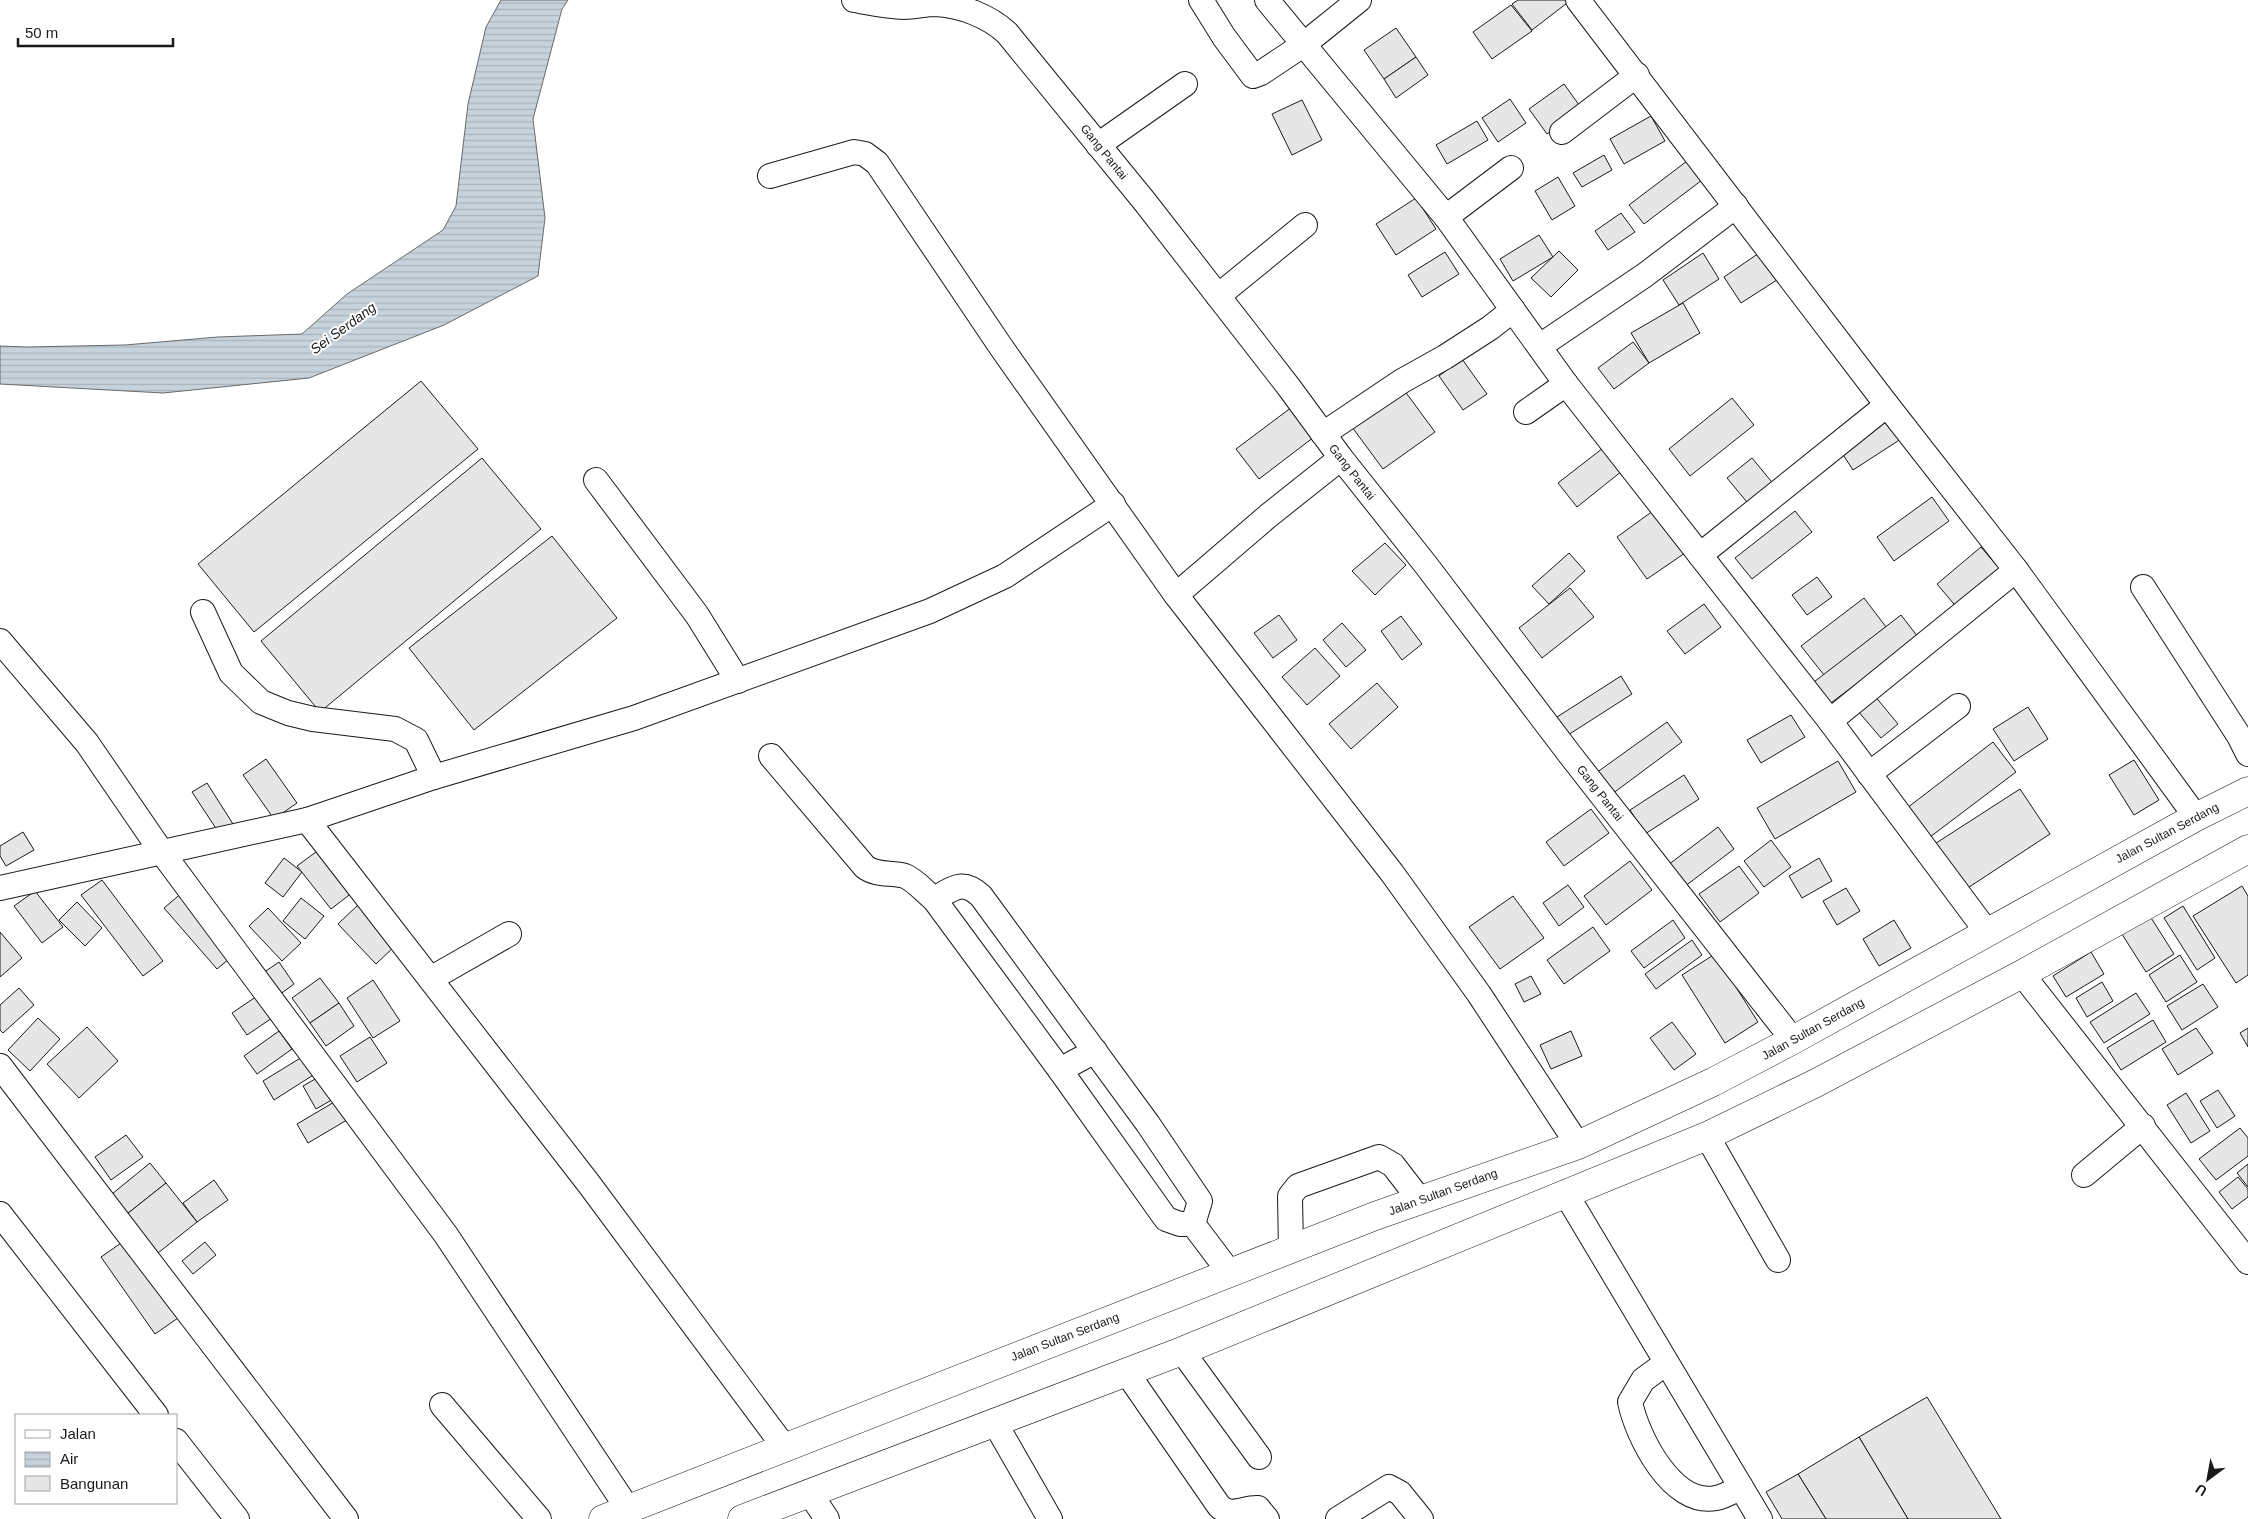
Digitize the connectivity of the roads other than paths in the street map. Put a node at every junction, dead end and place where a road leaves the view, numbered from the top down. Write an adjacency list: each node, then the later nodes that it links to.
1 (854, 0): 10 (street, Gang Pantai)
2 (1201, 0): 6 (street)
3 (1268, 0): 6 (street)
4 (1359, 0): 6 (street)
5 (1578, 0): 7 (street)
6 (1303, 46): 14 (street)
7 (1637, 75): 9 (street); 13 (street)
8 (1185, 84): 10 (street)
9 (1562, 132)
10 (1098, 145): 16 (street, Gang Pantai)
11 (1511, 168): 14 (street)
12 (770, 176): 25 (street)
13 (1736, 206): 18 (street); 20 (street)
14 (1446, 217): 17 (street)
15 (1305, 225): 16 (street)
16 (1218, 296): 22 (street, Gang Pantai)
17 (1514, 310): 18 (street); 22 (street)
18 (1540, 346): 19 (street)
19 (1566, 384): 21 (street); 26 (street)
20 (1887, 405): 26 (street); 27 (street)
21 (1526, 412)
22 (1323, 434): 23 (street, Gang Pantai)
23 (1341, 458): 29 (street); 50 (street, Gang Pantai)
24 (596, 480): 32 (street)
25 (1113, 504): 29 (street); 32 (street)
26 (1700, 555): 34 (street)
27 (2016, 570): 34 (street); 40 (street)
28 (2143, 587): 35 (street)
29 (1176, 595): 56 (street)
30 (203, 612): 38 (street)
31 (0, 641): 43 (street)
32 (738, 681): 38 (street)
33 (1958, 706): 37 (street)
34 (1830, 721): 37 (street)
35 (2248, 754)
36 (771, 756): 45 (street)
37 (1869, 774): 46 (street)
38 (434, 777): 41 (street)
39 (2248, 791): 40 (highway, Jalan Sultan Serdang)
40 (2196, 817): 46 (highway, Jalan Sultan Serdang)
41 (307, 820): 43 (street); 49 (street)
42 (2248, 849): 48 (highway)
43 (161, 851): 44 (street); 77 (street)
44 (0, 888)
45 (934, 899): 51 (street); 53 (street)
46 (1987, 932): 50 (highway, Jalan Sultan Serdang)
47 (509, 934): 49 (street)
48 (2022, 974): 54 (street); 55 (highway)
49 (432, 978): 73 (street)
50 (1793, 1040): 56 (highway, Jalan Sultan Serdang)
51 (1095, 1051): 53 (street); 61 (street)
52 (0, 1066): 79 (street)
53 (1060, 1070): 61 (street)
54 (2143, 1126): 57 (street); 64 (street)
55 (1707, 1136): 58 (highway); 63 (street)
56 (1578, 1144): 59 (highway, Jalan Sultan Serdang)
57 (2084, 1175)
58 (1566, 1194): 66 (highway); 67 (street)
59 (1420, 1200): 62 (highway, Jalan Sultan Serdang); 62 (street)
60 (0, 1214): 70 (street)
61 (1193, 1224): 65 (street)
62 (1291, 1250): 65 (highway, Jalan Sultan Serdang)
63 (1778, 1260)
64 (2248, 1262)
65 (1230, 1273): 73 (highway, Jalan Sultan Serdang)
66 (1182, 1351): 68 (highway); 74 (street)
67 (1666, 1363): 75 (street); 75 (street)
68 (1127, 1373): 71 (highway); 85 (street)
69 (442, 1405): 80 (street)
70 (155, 1414)
71 (995, 1423): 76 (highway); 84 (street)
72 (178, 1444): 78 (street)
73 (785, 1448): 77 (highway, Jalan Sultan Serdang)
74 (1259, 1458)
75 (1741, 1487): 88 (street)
76 (809, 1492): 82 (highway); 83 (street)
77 (628, 1509): 81 (highway, Jalan Sultan Serdang)
78 (237, 1519)
79 (346, 1519)
80 (539, 1519)
81 (603, 1519)
82 (742, 1519)
83 (827, 1519)
84 (1050, 1519)
85 (1267, 1519)
86 (1338, 1519): 87 (street)
87 (1421, 1519)
88 (1760, 1519)

